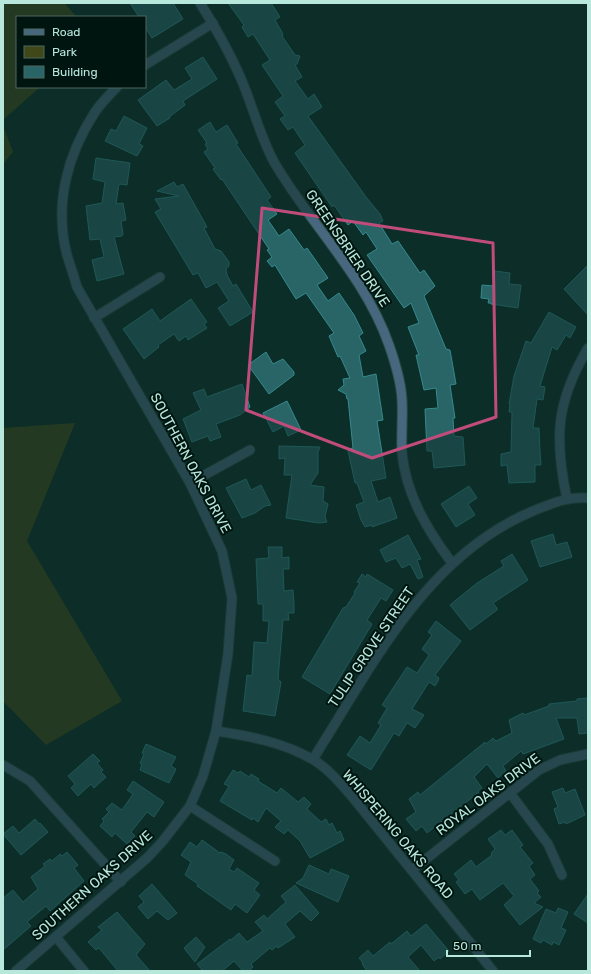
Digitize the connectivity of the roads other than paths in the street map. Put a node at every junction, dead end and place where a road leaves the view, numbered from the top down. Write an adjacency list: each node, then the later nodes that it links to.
1 (200, 3): 2 (street, GREENSBRIER DRIVE)
2 (213, 23): 3 (street); 12 (street, GREENSBRIER DRIVE)
3 (146, 64)
4 (116, 88): 6 (street, SOUTHERN OAKS DRIVE)
5 (160, 277): 6 (street)
6 (94, 318): 9 (street, SOUTHERN OAKS DRIVE)
7 (588, 348): 11 (street)
8 (250, 450): 9 (street)
9 (190, 484): 13 (street, SOUTHERN OAKS DRIVE)
10 (588, 498): 11 (street, TULIP GROVE STREET)
11 (567, 499): 12 (street, TULIP GROVE STREET)
12 (452, 563): 15 (street, TULIP GROVE STREET)
13 (216, 732): 15 (street, WHISPERING OAKS ROAD); 18 (street, SOUTHERN OAKS DRIVE)
14 (588, 754): 17 (street, ROYAL OAKS DRIVE)
15 (313, 760): 20 (street, WHISPERING OAKS ROAD)
16 (3, 764): 22 (street)
17 (510, 793): 20 (street, ROYAL OAKS DRIVE); 21 (street)
18 (190, 806): 19 (street); 22 (street, SOUTHERN OAKS DRIVE)
19 (275, 861)
20 (412, 870): 26 (street, WHISPERING OAKS ROAD)
21 (562, 875)
22 (121, 882): 23 (street, SOUTHERN OAKS DRIVE)
23 (56, 937): 24 (street, SOUTHERN OAKS DRIVE); 25 (street)
24 (16, 971)
25 (84, 971)
26 (493, 971)

